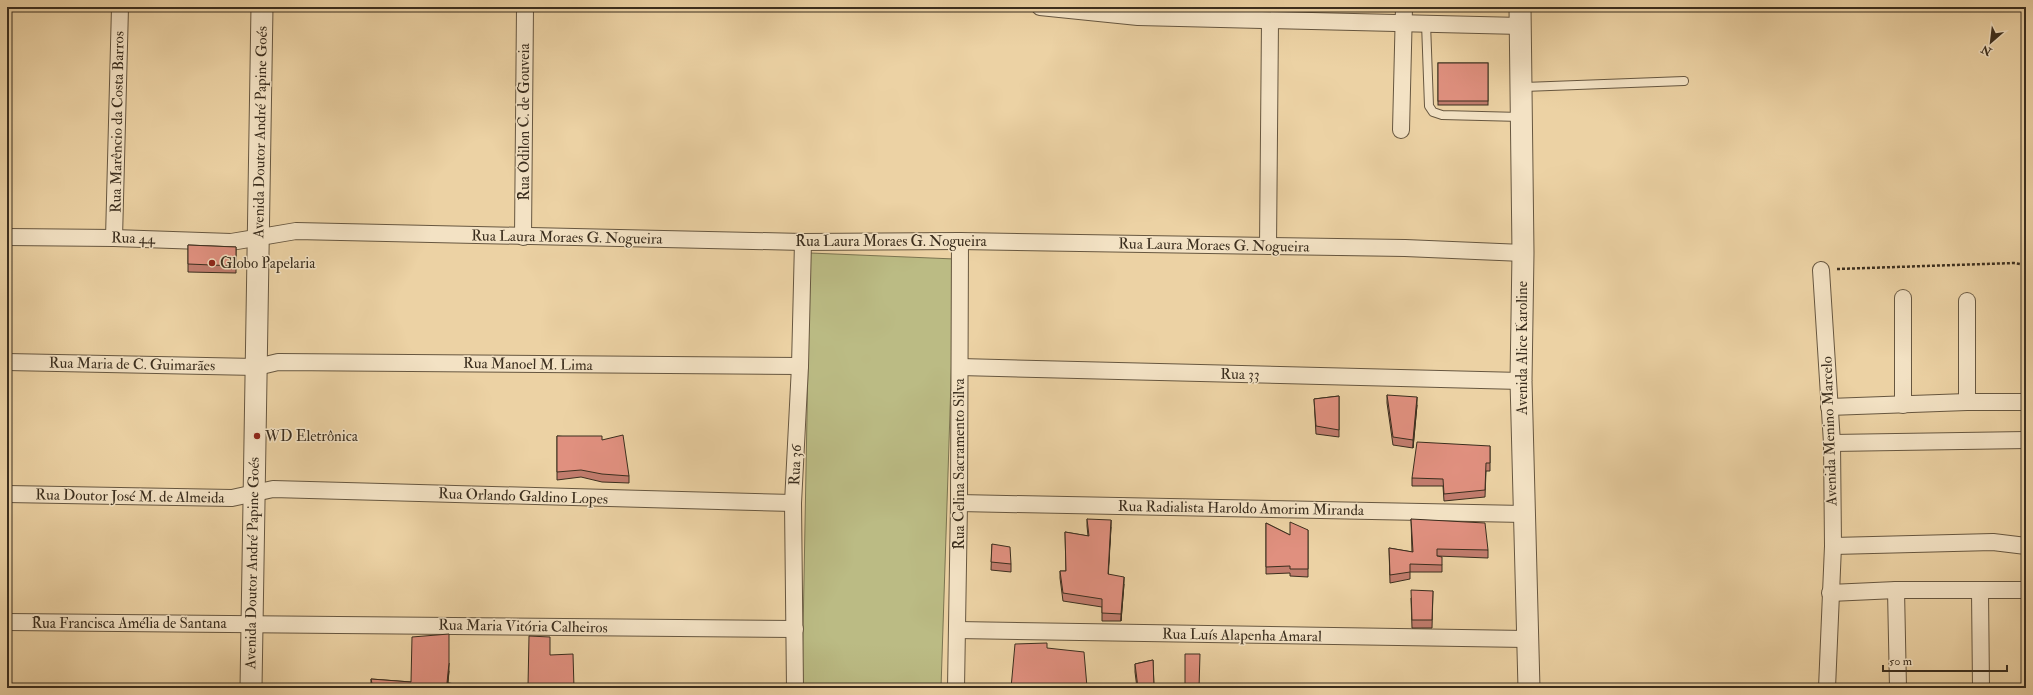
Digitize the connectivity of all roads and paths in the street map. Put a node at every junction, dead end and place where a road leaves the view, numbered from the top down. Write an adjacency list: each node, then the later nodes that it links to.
1 (120, 7): 16 (street, Rua Marêncio da Costa Barros)
2 (262, 7): 17 (street, Avenida Doutor André Papine Goés)
3 (525, 7): 15 (street, Rua Odilon C. de Gouveia)
4 (1040, 7): 7 (street)
5 (1404, 7): 9 (street)
6 (1521, 17): 8 (street); 11 (street, Avenida Alice Karoline)
7 (1270, 21): 9 (street); 20 (street)
8 (1426, 23): 9 (street); 12 (lane)
9 (1404, 24): 13 (street)
10 (1684, 82): 11 (lane)
11 (1522, 88): 12 (street, Avenida Alice Karoline)
12 (1522, 117): 21 (street, Avenida Alice Karoline)
13 (1402, 130)
14 (7, 237): 16 (street, Rua 44)
15 (524, 237): 17 (street, Rua Laura Moraes G. Nogueira); 19 (street, Rua Laura Moraes G. Nogueira)
16 (114, 238): 17 (street, Rua 44)
17 (259, 238): 28 (street, Avenida Doutor André Papine Goés)
18 (960, 240): 19 (street, Rua Laura Moraes G. Nogueira); 20 (street, Rua Laura Moraes G. Nogueira); 29 (street, Rua Celina Sacramento Silva)
19 (803, 242): 27 (street, Rua 36)
20 (1268, 246): 21 (street, Rua Laura Moraes G. Nogueira)
21 (1523, 253): 30 (street, Avenida Alice Karoline)
22 (2026, 265): 23 (path)
23 (1821, 270): 34 (street, Avenida Menino Marcelo)
24 (1903, 298): 33 (street)
25 (1967, 300): 31 (street)
26 (7, 362): 28 (street, Rua Maria de C. Guimarães)
27 (800, 366): 28 (street, Rua Manoel M. Lima); 39 (street, Rua 36)
28 (257, 367): 38 (street, Avenida Doutor André Papine Goés)
29 (960, 367): 30 (street, Rua 33); 40 (street, Rua Celina Sacramento Silva)
30 (1521, 381): 41 (street, Avenida Alice Karoline)
31 (1967, 402): 32 (street); 33 (street)
32 (2026, 402)
33 (1903, 405): 34 (street)
34 (1829, 407): 36 (street, Avenida Menino Marcelo)
35 (2026, 440): 36 (street)
36 (1832, 443): 42 (street, Avenida Menino Marcelo)
37 (7, 494): 38 (street, Rua Doutor José M. de Almeida)
38 (253, 494): 39 (street, Rua Orlando Galdino Lopes); 49 (street, Avenida Doutor André Papine Goés)
39 (793, 503): 50 (street, Rua 36)
40 (959, 503): 41 (street, Rua Radialista Haroldo Amorim Miranda); 51 (street, Rua Celina Sacramento Silva)
41 (1524, 514): 52 (street, Avenida Alice Karoline)
42 (1833, 546): 43 (street); 47 (street, Avenida Menino Marcelo)
43 (2026, 546)
44 (1896, 590): 46 (street); 47 (street); 58 (street)
45 (2026, 590): 46 (street)
46 (1980, 591): 59 (street)
47 (1830, 593): 57 (street, Avenida Menino Marcelo)
48 (7, 622): 49 (street, Rua Francisca Amélia de Santana)
49 (251, 623): 50 (street, Rua Maria Vitória Calheiros); 53 (street, Avenida Doutor André Papine Goés)
50 (795, 629): 54 (street, Rua 36)
51 (957, 630): 52 (street, Rua Luís Alapenha Amaral); 55 (street, Rua Celina Sacramento Silva)
52 (1526, 639): 56 (street, Avenida Alice Karoline)
53 (250, 688)
54 (795, 688)
55 (956, 688)
56 (1529, 688)
57 (1827, 688)
58 (1898, 688)
59 (1981, 688)

